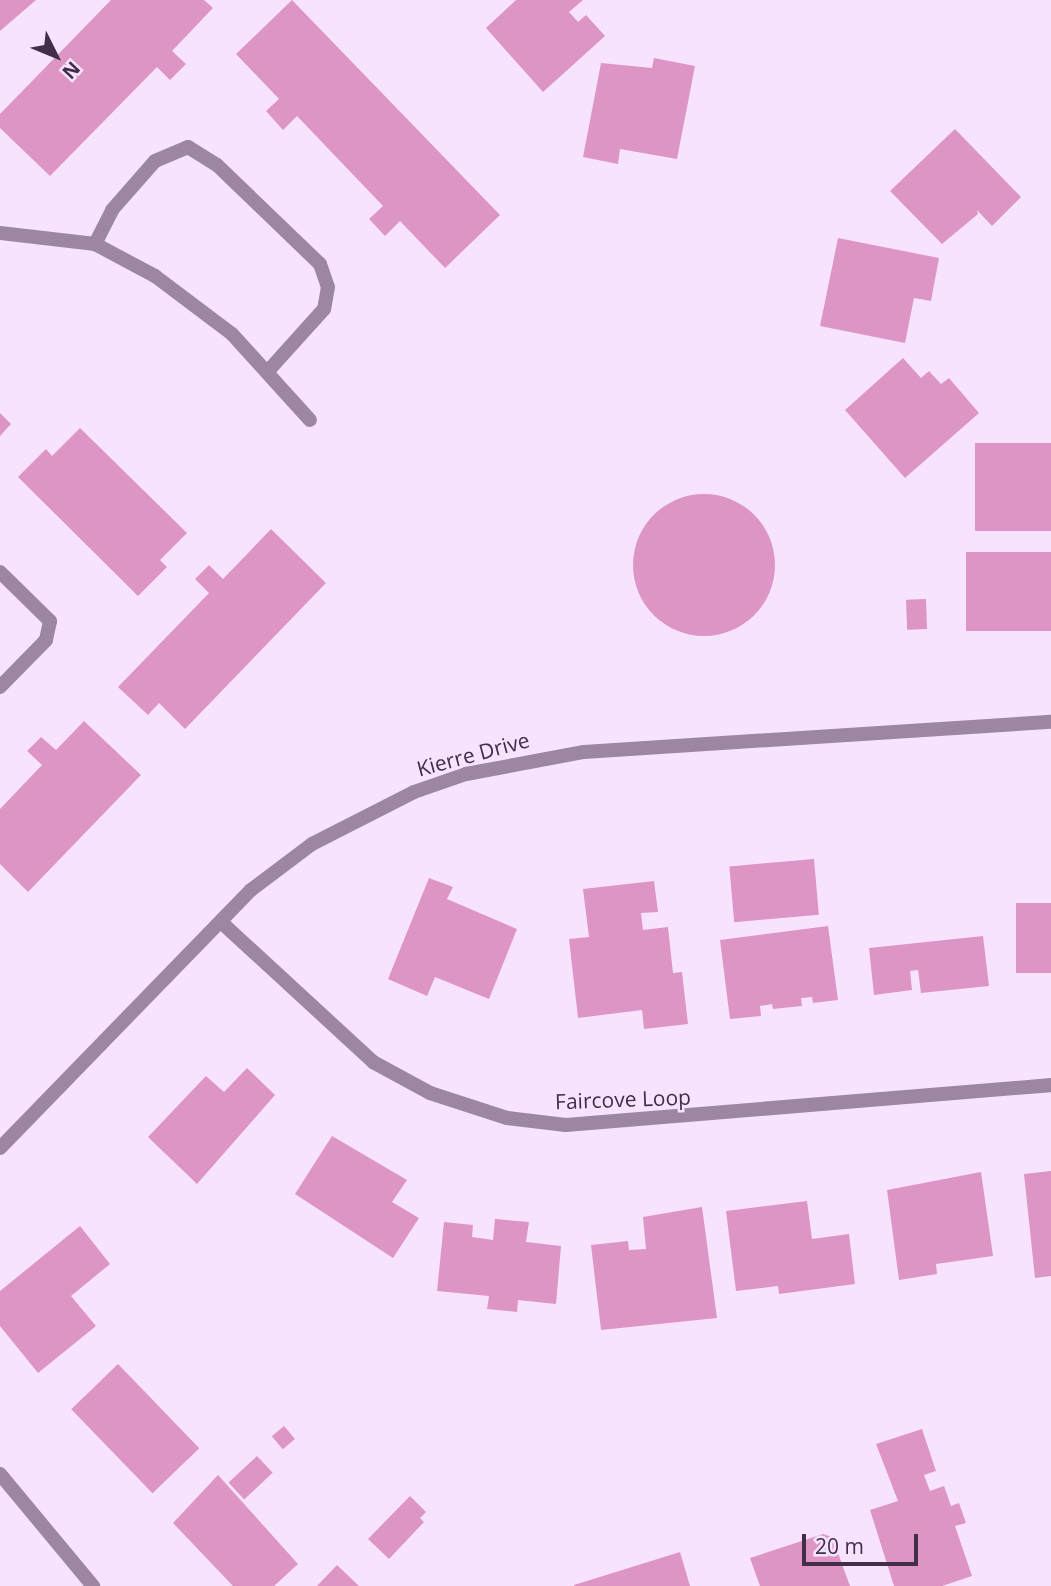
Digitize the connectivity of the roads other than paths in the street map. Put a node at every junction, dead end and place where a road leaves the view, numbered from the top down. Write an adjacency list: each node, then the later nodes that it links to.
1 (0, 233): 2 (street)
2 (95, 244): 3 (street); 3 (street)
3 (269, 370): 4 (street)
4 (310, 420)
5 (0, 572): 6 (street)
6 (0, 687)
7 (1051, 722): 8 (street, Kierre Drive)
8 (221, 922): 9 (street, Faircove Loop); 10 (street, Kierre Drive)
9 (1051, 1085)
10 (0, 1148)
11 (0, 1474): 12 (street)
12 (93, 1586)

